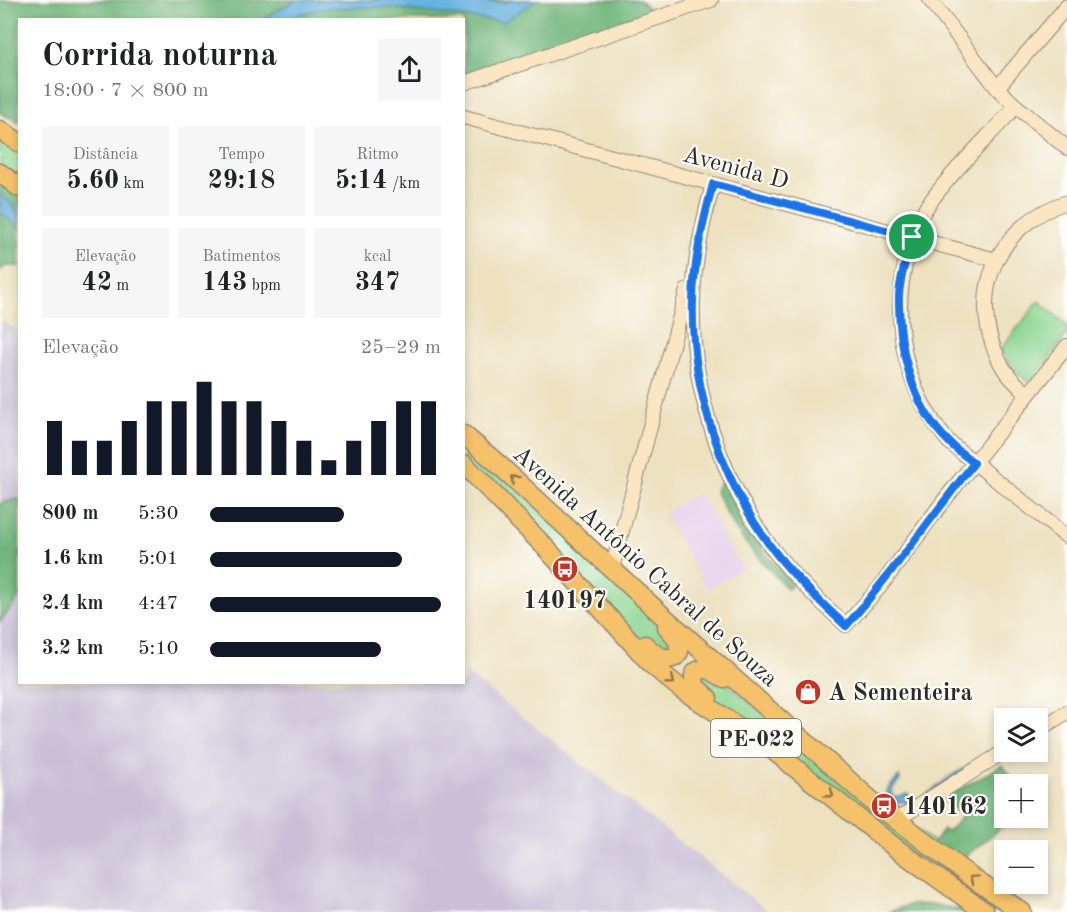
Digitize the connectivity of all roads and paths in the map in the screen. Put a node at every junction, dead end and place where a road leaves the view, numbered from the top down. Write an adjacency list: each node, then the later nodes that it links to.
1 (711, 0): 5 (street)
2 (930, 0): 6 (street)
3 (941, 0): 6 (street)
4 (1067, 6): 6 (street)
5 (465, 83)
6 (1000, 84): 7 (street); 11 (street)
7 (1016, 106): 13 (street); 18 (street)
8 (465, 117): 15 (street, Avenida D)
9 (0, 128): 10 (highway); 12 (highway)
10 (18, 137)
11 (1067, 137)
12 (18, 142)
13 (1067, 148)
14 (0, 173): 16 (highway)
15 (713, 184): 18 (street, Avenida D); 19 (street)
16 (18, 187)
17 (1067, 202): 20 (street)
18 (912, 237): 20 (street, Avenida D); 24 (street)
19 (697, 254): 24 (street); 29 (street)
20 (996, 260): 22 (street)
21 (1067, 346): 22 (street)
22 (1028, 395): 24 (street)
23 (465, 436): 26 (highway, Avenida Antônio Cabral de Souza / PE-022, one-way to 23)
24 (974, 463): 27 (street)
25 (465, 465): 28 (highway, Avenida Antônio Cabral de Souza / PE-022)
26 (557, 518): 28 (highway); 29 (highway, Avenida Antônio Cabral de Souza / PE-022)
27 (1067, 537)
28 (560, 563): 32 (highway, Avenida Antônio Cabral de Souza / PE-022, one-way to 32)
29 (612, 568): 33 (highway, Avenida Antônio Cabral de Souza / PE-022)
30 (1067, 712): 31 (street)
31 (1048, 724)
32 (769, 747): 33 (highway); 36 (highway, Avenida Antônio Cabral de Souza / PE-022, one-way to 36)
33 (814, 749): 35 (highway, Avenida Antônio Cabral de Souza / PE-022)
34 (994, 758): 35 (street)
35 (896, 820): 37 (highway, Avenida Antônio Cabral de Souza / PE-022, one-way to 35)
36 (985, 912)
37 (1022, 912)

